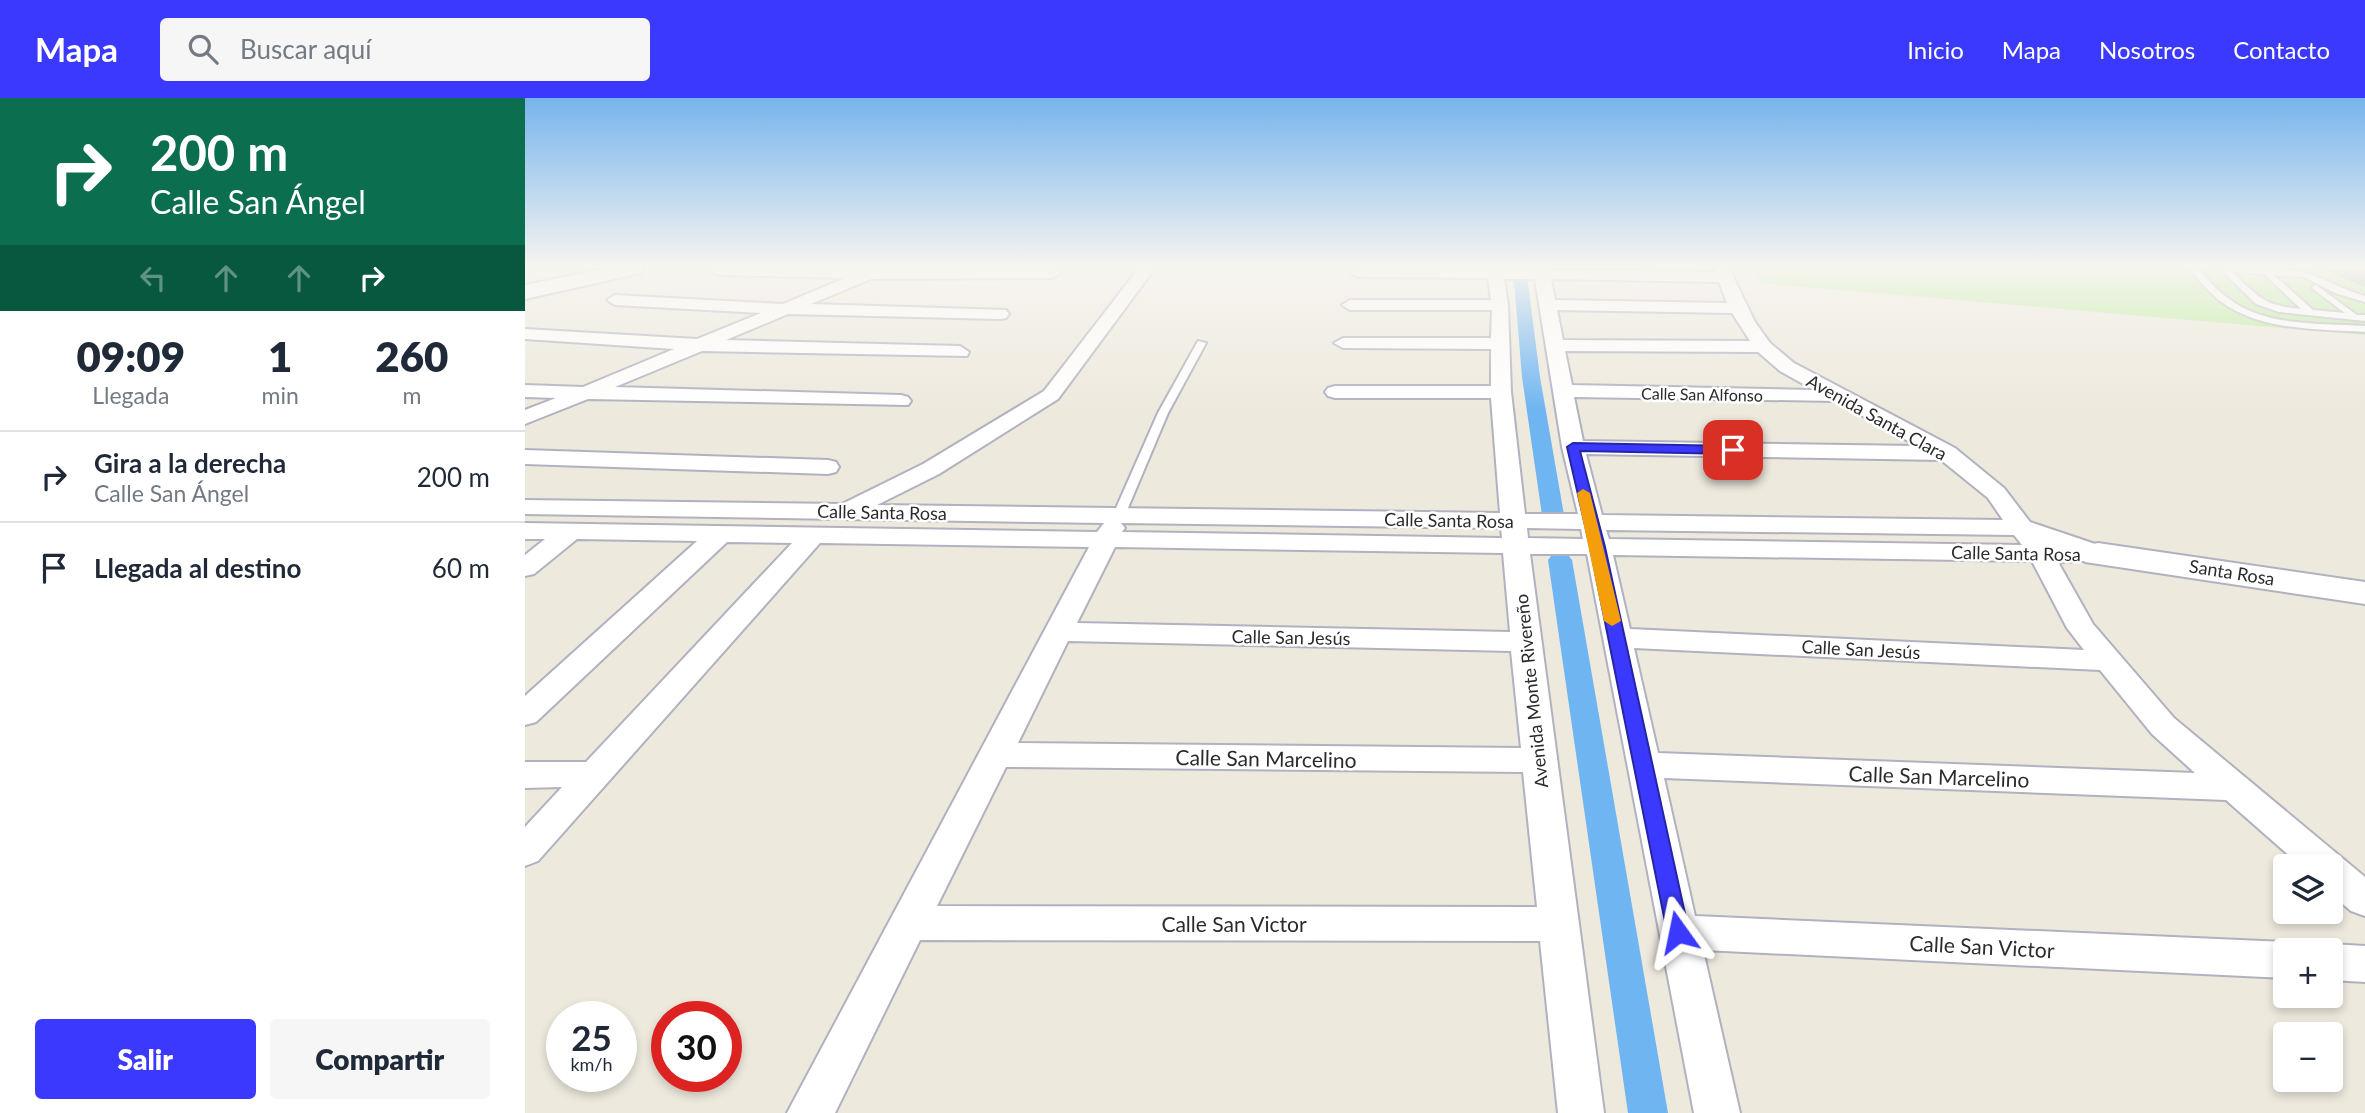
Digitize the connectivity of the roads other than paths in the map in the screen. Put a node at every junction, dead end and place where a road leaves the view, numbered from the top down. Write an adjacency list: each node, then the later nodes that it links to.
1 (771, 315): 15 (street)
2 (1111, 315): 32 (street)
3 (1500, 315): 14 (street, Avenida Monte Rivereño)
4 (1551, 315): 16 (street)
5 (1743, 315): 17 (street, Avenida Santa Clara)
6 (2263, 315): 10 (lane)
7 (2337, 315): 8 (lane)
8 (2355, 317): 9 (lane)
9 (2365, 318)
10 (2365, 329)
11 (525, 334): 15 (street)
12 (1201, 343): 33 (lane)
13 (1343, 344): 14 (street)
14 (1500, 344): 22 (street, Avenida Monte Rivereño)
15 (699, 345): 18 (street); 23 (street)
16 (1555, 345): 17 (street); 20 (street)
17 (1763, 347): 24 (street, Avenida Santa Clara)
18 (960, 352)
19 (525, 391): 23 (street)
20 (1563, 391): 24 (street, Calle San Alfonso); 27 (street)
21 (1335, 392): 22 (street)
22 (1501, 392): 37 (street, Avenida Monte Rivereño)
23 (582, 395): 25 (street); 26 (street)
24 (1842, 396): 28 (street, Avenida Santa Clara)
25 (901, 401)
26 (525, 418)
27 (1573, 447): 28 (street); 39 (street)
28 (1947, 453): 34 (street, Avenida Santa Clara)
29 (525, 457): 30 (street)
30 (828, 467)
31 (525, 507): 32 (street, Calle Santa Rosa)
32 (845, 511): 33 (street, Calle Santa Rosa)
33 (1119, 515): 37 (street, Calle Santa Rosa); 41 (street)
34 (2024, 528): 39 (street, Calle Santa Rosa); 42 (street, Avenida Santa Clara); 43 (street, Calle Santa Rosa)
35 (525, 531): 36 (street, Calle Santa Rosa)
36 (570, 532): 38 (street, Calle Santa Rosa); 44 (street)
37 (1515, 533): 39 (street, Calle Santa Rosa); 41 (street, Calle Santa Rosa); 48 (street, Avenida Monte Rivereño)
38 (720, 534): 40 (street, Calle Santa Rosa); 50 (street)
39 (1594, 534): 42 (street, Calle Santa Rosa); 47 (street)
40 (813, 535): 41 (street, Calle Santa Rosa); 54 (street)
41 (1105, 540): 46 (street)
42 (2041, 554): 43 (street, Calle Santa Rosa); 49 (street, Avenida Santa Clara)
43 (2098, 554): 45 (main road, Santa Rosa)
44 (525, 568)
45 (2365, 593)
46 (1058, 632): 48 (street, Calle San Jesús); 51 (street)
47 (1616, 638): 49 (street, Calle San Jesús); 53 (street)
48 (1525, 642): 52 (street, Avenida Monte Rivereño)
49 (2106, 661): 56 (street, Avenida Santa Clara)
50 (525, 714)
51 (994, 755): 52 (street, Calle San Marcelino); 61 (street)
52 (1537, 760): 62 (street, Avenida Monte Rivereño)
53 (1643, 765): 56 (street, Calle San Marcelino); 63 (street)
54 (597, 774): 55 (street); 57 (street)
55 (525, 775)
56 (2235, 787): 58 (street, Avenida Santa Clara)
57 (525, 851)
58 (2312, 854)
59 (2343, 881): 60 (street)
60 (2365, 900)
61 (908, 923): 62 (street, Calle San Victor); 67 (street)
62 (1559, 924): 68 (street, Avenida Monte Rivereño)
63 (1678, 932): 64 (street, Calle San Victor); 69 (street)
64 (2273, 959)
65 (2343, 963): 66 (street)
66 (2365, 964)
67 (810, 1113)
68 (1581, 1113)
69 (1717, 1113)

